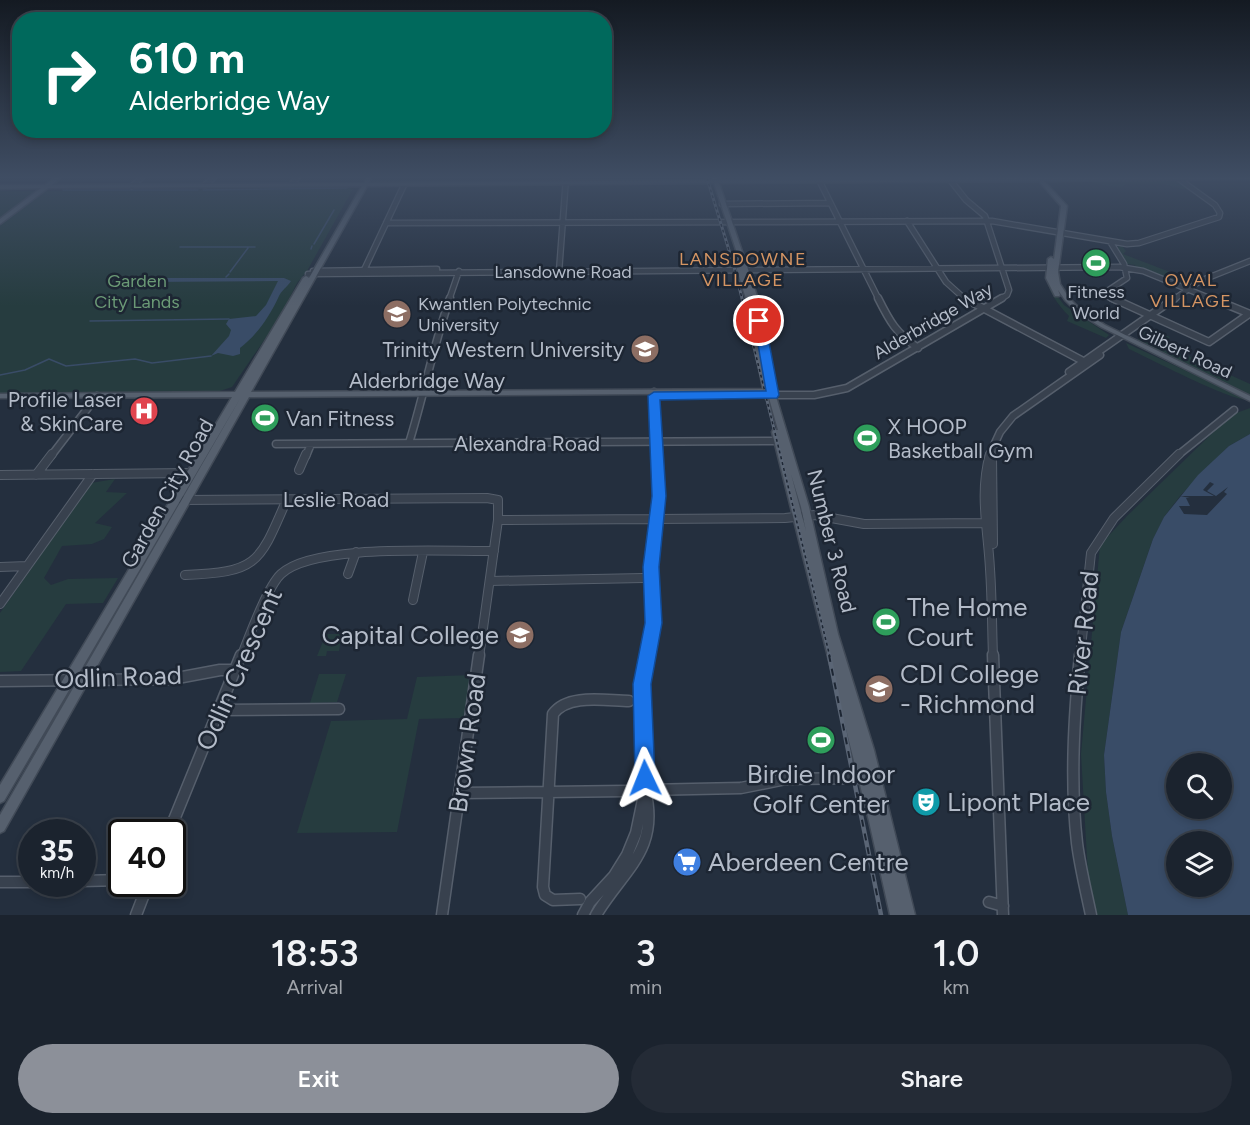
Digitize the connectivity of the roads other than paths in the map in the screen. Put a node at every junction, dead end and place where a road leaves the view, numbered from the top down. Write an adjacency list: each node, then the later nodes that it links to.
1 (342, 221): 23 (main road, Garden City Road)
2 (841, 221): 3 (street); 7 (street); 18 (street)
3 (907, 221): 4 (street); 17 (street)
4 (987, 221): 10 (street); 14 (street, Alderbridge Way)
5 (1058, 221): 10 (main road, Gilbert Road)
6 (1207, 221): 11 (street)
7 (727, 222): 9 (street); 21 (main road, Number 3 Road)
8 (386, 223): 9 (street); 19 (street)
9 (564, 223): 20 (street)
10 (1058, 232): 11 (street); 15 (main road, Gilbert Road)
11 (1109, 243): 12 (street); 12 (street)
12 (1119, 258): 16 (street)
13 (1250, 261): 24 (street)
14 (1002, 267): 15 (street, Lansdowne Road); 17 (street, Lansdowne Road); 25 (street, Alderbridge Way)
15 (1052, 267): 16 (street, Lansdowne Road); 28 (main road, Gilbert Road)
16 (1125, 267): 24 (street, Lansdowne Road); 27 (street)
17 (937, 268): 18 (street, Lansdowne Road); 25 (street)
18 (865, 269): 21 (street, Lansdowne Road); 29 (street)
19 (364, 270): 22 (street, Lansdowne Road); 23 (street, Lansdowne Road)
20 (559, 270): 21 (street, Lansdowne Road); 22 (street, Lansdowne Road)
21 (743, 270): 36 (main road, Number 3 Road)
22 (456, 271): 23 (street, Lansdowne Road); 40 (street)
23 (312, 273): 33 (main road, Garden City Road); 34 (main road, Garden City Road)
24 (1192, 287): 26 (street, Lansdowne Road); 27 (street)
25 (983, 310): 29 (street, Alderbridge Way); 31 (street)
26 (1249, 314): 27 (street)
27 (1152, 316): 28 (street)
28 (1122, 337): 30 (street); 35 (main road, Gilbert Road)
29 (918, 348): 36 (street, Alderbridge Way)
30 (1099, 353): 31 (street); 32 (street)
31 (1083, 361): 32 (street)
32 (1058, 383): 52 (street)
33 (242, 385): 37 (main road); 41 (main road, Garden City Road)
34 (251, 385): 38 (main road); 41 (main road, Garden City Road)
35 (1233, 390): 44 (main road)
36 (770, 393): 39 (main road, Alderbridge Way); 47 (main road, Number 3 Road); 64 (main road, Number 3 Road)
37 (219, 394): 41 (main road, Alderbridge Way); 43 (main road, Alderbridge Way)
38 (265, 394): 40 (main road, Alderbridge Way); 41 (main road, Alderbridge Way)
39 (654, 394): 40 (main road, Alderbridge Way); 48 (street)
40 (423, 395): 45 (main road, Alderbridge Way); 49 (street)
41 (239, 397): 43 (main road, Alderbridge Way); 45 (main road, Alderbridge Way); 53 (main road, Garden City Road); 56 (main road, Garden City Road)
42 (0, 398): 43 (main road, Alderbridge Way)
43 (95, 398): 59 (street)
44 (1250, 399)
45 (253, 400): 53 (main road)
46 (1234, 410): 107 (street, River Road)
47 (778, 441): 48 (street, Alexandra Road); 64 (main road, Number 3 Road)
48 (657, 442): 49 (street, Alexandra Road); 66 (street)
49 (410, 443): 51 (street, Alexandra Road)
50 (276, 444): 51 (street, Alexandra Road)
51 (311, 444): 55 (street)
52 (992, 449): 54 (street); 67 (street)
53 (206, 465): 61 (main road, Garden City Road)
54 (991, 467): 67 (street); 73 (street)
55 (299, 471)
56 (190, 472): 57 (street); 60 (main road, Garden City Road)
57 (93, 474): 59 (street); 71 (street)
58 (0, 475): 59 (street)
59 (36, 475)
60 (174, 500): 61 (street, Leslie Road); 81 (main road, Garden City Road)
61 (186, 500): 62 (street, Leslie Road); 82 (main road, Garden City Road)
62 (286, 500): 63 (street, Leslie Road); 75 (street)
63 (498, 500): 65 (street, Brown Road)
64 (802, 517): 66 (street); 67 (street); 87 (main road, Number 3 Road)
65 (498, 520): 66 (street); 68 (street, Brown Road)
66 (657, 520): 89 (street)
67 (985, 523): 73 (street)
68 (494, 551): 70 (street, Odlin Crescent); 77 (street, Brown Road)
69 (356, 552): 70 (street, Odlin Crescent); 74 (street); 80 (street, Odlin Crescent)
70 (423, 552): 78 (street)
71 (27, 566): 72 (street); 79 (street)
72 (0, 567)
73 (990, 567): 100 (street)
74 (348, 574)
75 (185, 575)
76 (643, 578): 77 (street)
77 (490, 581): 91 (street, Brown Road)
78 (413, 600)
79 (0, 604)
80 (236, 670): 82 (street, Odlin Road); 86 (street, Odlin Crescent)
81 (69, 680): 82 (street, Odlin Road); 83 (street, Odlin Road); 92 (main road, Garden City Road)
82 (84, 680): 94 (main road, Garden City Road)
83 (0, 681)
84 (629, 701): 90 (street)
85 (339, 709): 86 (street)
86 (220, 710): 93 (street, Odlin Crescent)
87 (869, 778): 89 (street); 105 (main road, Number 3 Road); 106 (main road, Number 3 Road)
88 (626, 790): 90 (street)
89 (645, 790): 103 (street); 104 (street)
90 (549, 791): 91 (street); 98 (street)
91 (461, 793): 102 (street, Brown Road)
92 (0, 797)
93 (174, 819)
94 (0, 827)
95 (0, 882): 96 (street)
96 (18, 882)
97 (143, 897): 101 (street)
98 (580, 899)
99 (989, 902): 100 (street)
100 (1003, 911)
101 (136, 915)
102 (442, 915)
103 (583, 915)
104 (596, 915)
105 (897, 915)
106 (908, 915)
107 (1091, 915)

